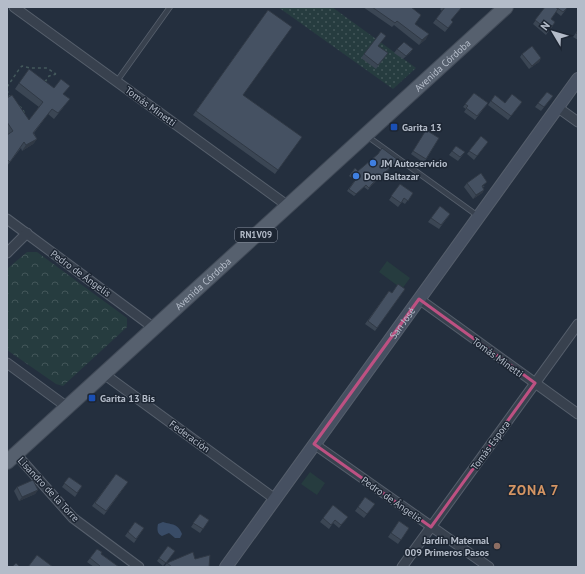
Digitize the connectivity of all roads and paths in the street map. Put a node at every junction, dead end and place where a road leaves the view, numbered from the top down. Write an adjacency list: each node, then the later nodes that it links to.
1 (14, 7): 5 (street, Tomás Minetti)
2 (170, 7): 5 (lane)
3 (506, 7): 16 (main road, Avenida Córdoba / RN1V09)
4 (578, 79): 11 (street, San José)
5 (117, 81): 17 (street, Tomás Minetti)
6 (41, 85): 7 (path)
7 (7, 87)
8 (7, 90): 9 (path)
9 (14, 102)
10 (18, 106): 12 (path)
11 (557, 107): 15 (street); 18 (street, San José)
12 (24, 113): 13 (path); 14 (path)
13 (20, 116)
14 (24, 116)
15 (578, 122)
16 (365, 135): 17 (main road, Avenida Córdoba / RN1V09); 18 (lane)
17 (288, 206): 24 (main road, Avenida Córdoba / RN1V09)
18 (478, 217): 22 (street, San José)
19 (7, 219): 20 (street, Pedro de Ángelis)
20 (27, 233): 21 (street); 24 (street, Pedro de Ángelis)
21 (7, 253)
22 (419, 300): 27 (street, Tomás Minetti); 30 (street, San José)
23 (578, 324): 27 (street, Tomás Espora)
24 (154, 328): 26 (main road, Avenida Córdoba / RN1V09)
25 (7, 363): 28 (street)
26 (104, 374): 28 (main road, Avenida Córdoba / RN1V09); 32 (street, Federación)
27 (535, 383): 29 (street, Tomás Minetti); 33 (street, Tomás Espora)
28 (67, 407): 31 (main road, Avenida Córdoba / RN1V09)
29 (578, 414)
30 (314, 444): 32 (street, San José); 33 (street, Pedro de Ángelis)
31 (11, 458): 34 (street, Lisandro de la Torre)
32 (275, 499): 35 (street, San José)
33 (431, 527): 36 (street, Tomás Espora); 37 (street, Pedro de Ángelis)
34 (139, 567)
35 (226, 567)
36 (402, 567)
37 (488, 567)

